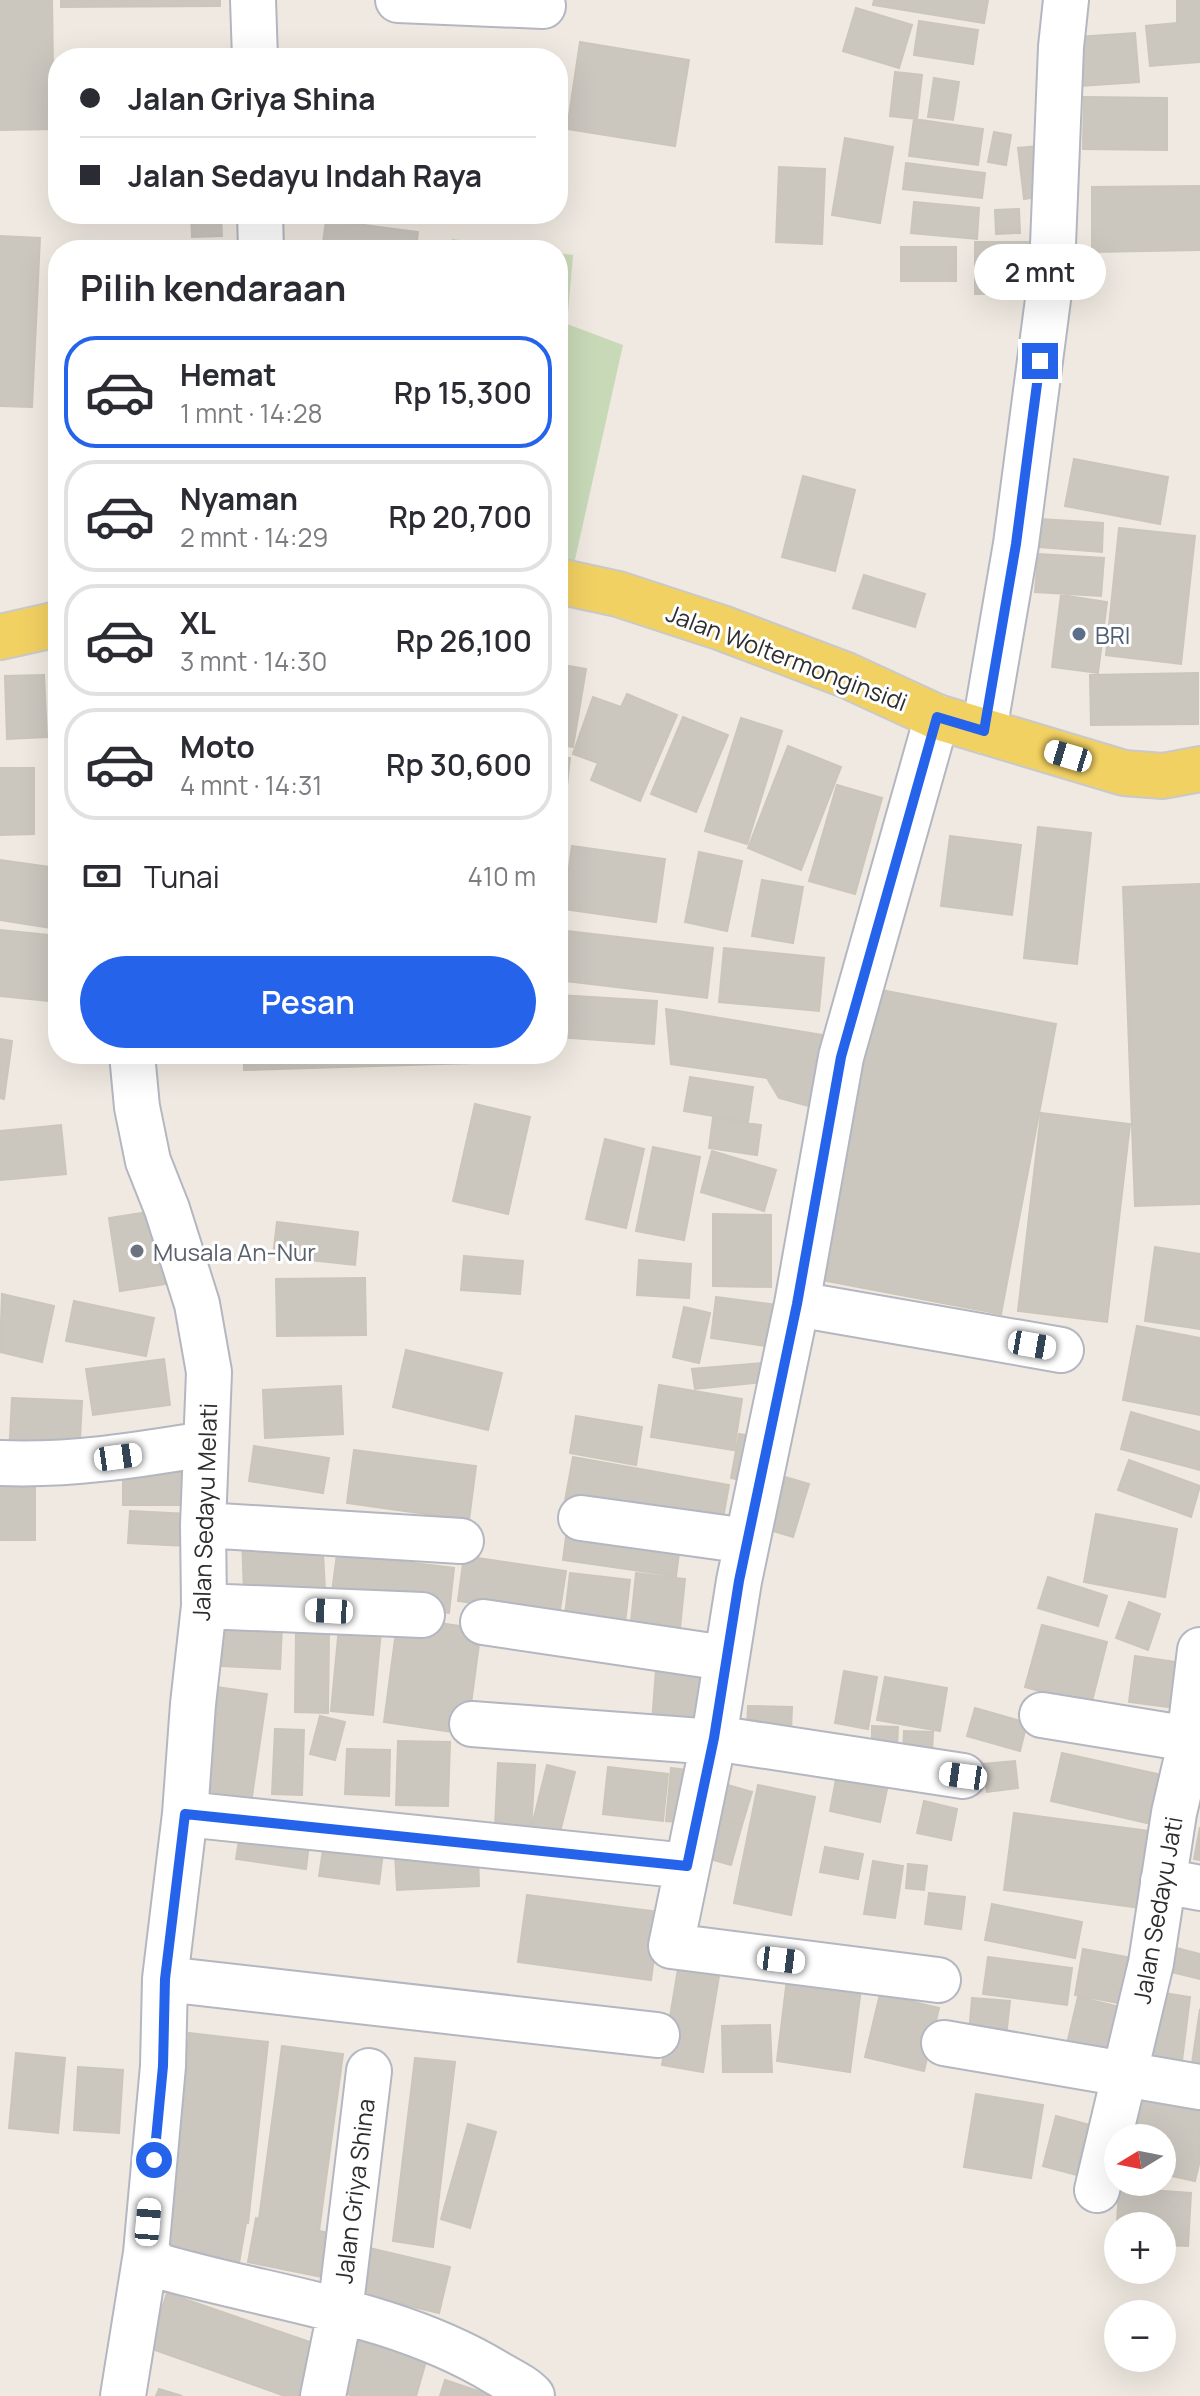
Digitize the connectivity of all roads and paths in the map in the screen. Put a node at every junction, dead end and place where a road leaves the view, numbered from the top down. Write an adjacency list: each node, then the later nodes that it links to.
1 (253, 0): 5 (street)
2 (398, 0): 4 (street)
3 (1066, 0): 10 (street)
4 (543, 6)
5 (255, 48)
6 (568, 583): 9 (main road, Jalan Woltermonginsidi)
7 (48, 626): 8 (main road)
8 (0, 637)
9 (937, 717): 10 (main road, Jalan Woltermonginsidi); 13 (street)
10 (984, 731): 11 (main road, Jalan Woltermonginsidi)
11 (1200, 769)
12 (133, 1064): 15 (street, Jalan Sedayu Melati)
13 (797, 1304): 14 (street); 20 (street)
14 (1061, 1350)
15 (205, 1444): 16 (street); 18 (street, Jalan Sedayu Melati)
16 (0, 1463)
17 (581, 1518): 20 (street)
18 (203, 1525): 19 (street); 21 (street, Jalan Sedayu Melati)
19 (461, 1541)
20 (747, 1541): 25 (street)
21 (204, 1606): 22 (street); 31 (street, Jalan Sedayu Melati)
22 (422, 1615)
23 (483, 1622): 25 (street)
24 (1200, 1650): 29 (street, Jalan Sedayu Jati)
25 (725, 1658): 28 (street)
26 (1042, 1715): 29 (street)
27 (472, 1724): 28 (street)
28 (714, 1738): 30 (street); 32 (street)
29 (1192, 1751): 33 (street, Jalan Sedayu Jati)
30 (963, 1776)
31 (185, 1814): 32 (street); 34 (street, Jalan Sedayu Melati)
32 (687, 1866): 35 (street)
33 (1182, 1884): 39 (street, Jalan Sedayu Jati)
34 (165, 1979): 36 (street); 42 (street)
35 (938, 1980)
36 (657, 2035)
37 (944, 2043): 39 (street)
38 (369, 2071): 43 (street, Jalan Griya Shina)
39 (1123, 2075): 40 (street); 41 (street, Jalan Sedayu Jati)
40 (1200, 2087)
41 (1097, 2190)
42 (146, 2253): 43 (street, Jalan Griya Shina); 44 (street)
43 (340, 2312): 45 (street); 46 (street, Jalan Griya Shina)
44 (123, 2396)
45 (323, 2396)
46 (532, 2396)

